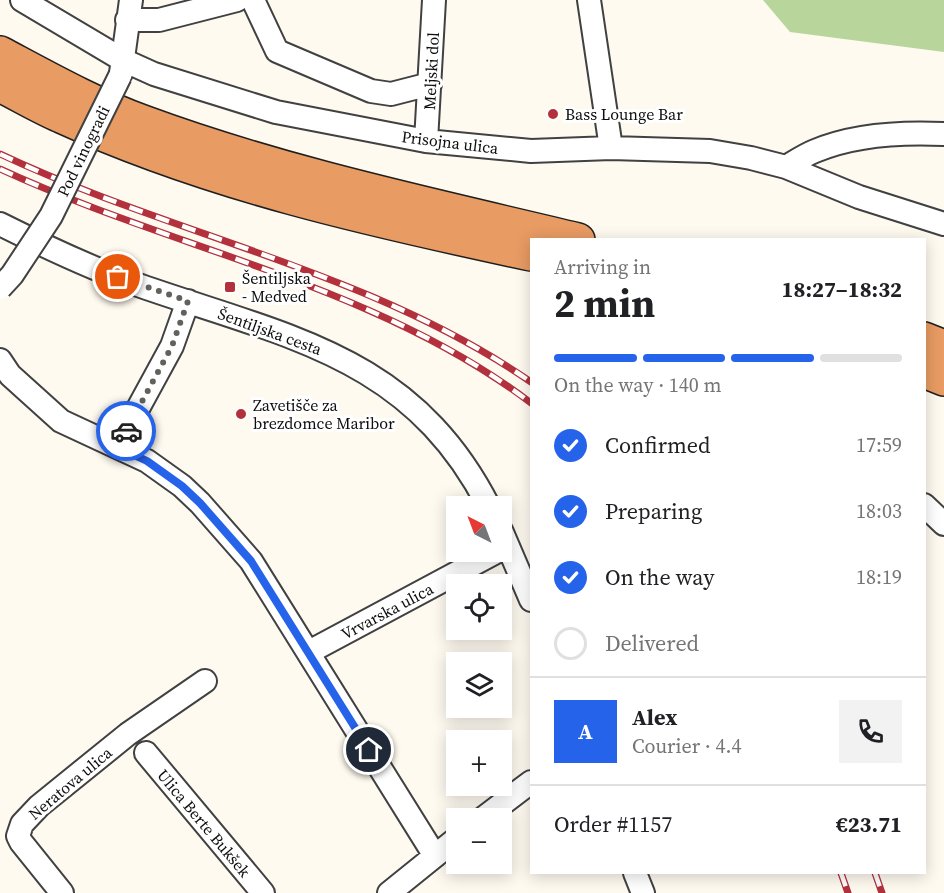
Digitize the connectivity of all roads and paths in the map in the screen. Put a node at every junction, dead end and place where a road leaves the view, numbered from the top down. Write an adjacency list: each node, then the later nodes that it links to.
1 (22, 0): 9 (street, Prisojna ulica)
2 (182, 0): 7 (street)
3 (237, 0): 7 (street)
4 (253, 0): 10 (street)
5 (434, 0): 10 (street, Meljski dol)
6 (589, 0): 14 (street)
7 (135, 13): 9 (street, Pod vinogradi)
8 (0, 52): 18 (highway)
9 (122, 68): 13 (street, Prisojna ulica); 20 (street, Pod vinogradi, bridge)
10 (430, 84): 13 (street, Meljski dol)
11 (0, 85): 19 (highway)
12 (944, 134): 15 (street)
13 (426, 141): 14 (street, Prisojna ulica)
14 (611, 148): 15 (street, Prisojna ulica)
15 (786, 167): 17 (street, Prisojna ulica)
16 (0, 224): 21 (street, Šentiljska cesta)
17 (944, 224)
18 (570, 238)
19 (530, 254)
20 (0, 288)
21 (188, 301): 27 (street); 28 (street, Šentiljska cesta)
22 (926, 340): 23 (highway)
23 (944, 347)
24 (926, 372): 26 (highway)
25 (3, 375): 27 (street)
26 (944, 379)
27 (117, 447): 34 (street)
28 (482, 496)
29 (926, 507): 30 (street)
30 (944, 524)
31 (470, 562): 34 (street, Vrvarska ulica)
32 (511, 562): 33 (street)
33 (530, 598)
34 (309, 652): 40 (street)
35 (205, 681): 42 (street, Neratova ulica)
36 (146, 753): 43 (street, Ulica Berte Bukšek)
37 (530, 783): 38 (street)
38 (497, 808)
39 (446, 847): 40 (street)
40 (435, 856): 44 (street)
41 (635, 874): 45 (street)
42 (62, 893)
43 (263, 893)
44 (389, 893)
45 (643, 893)

